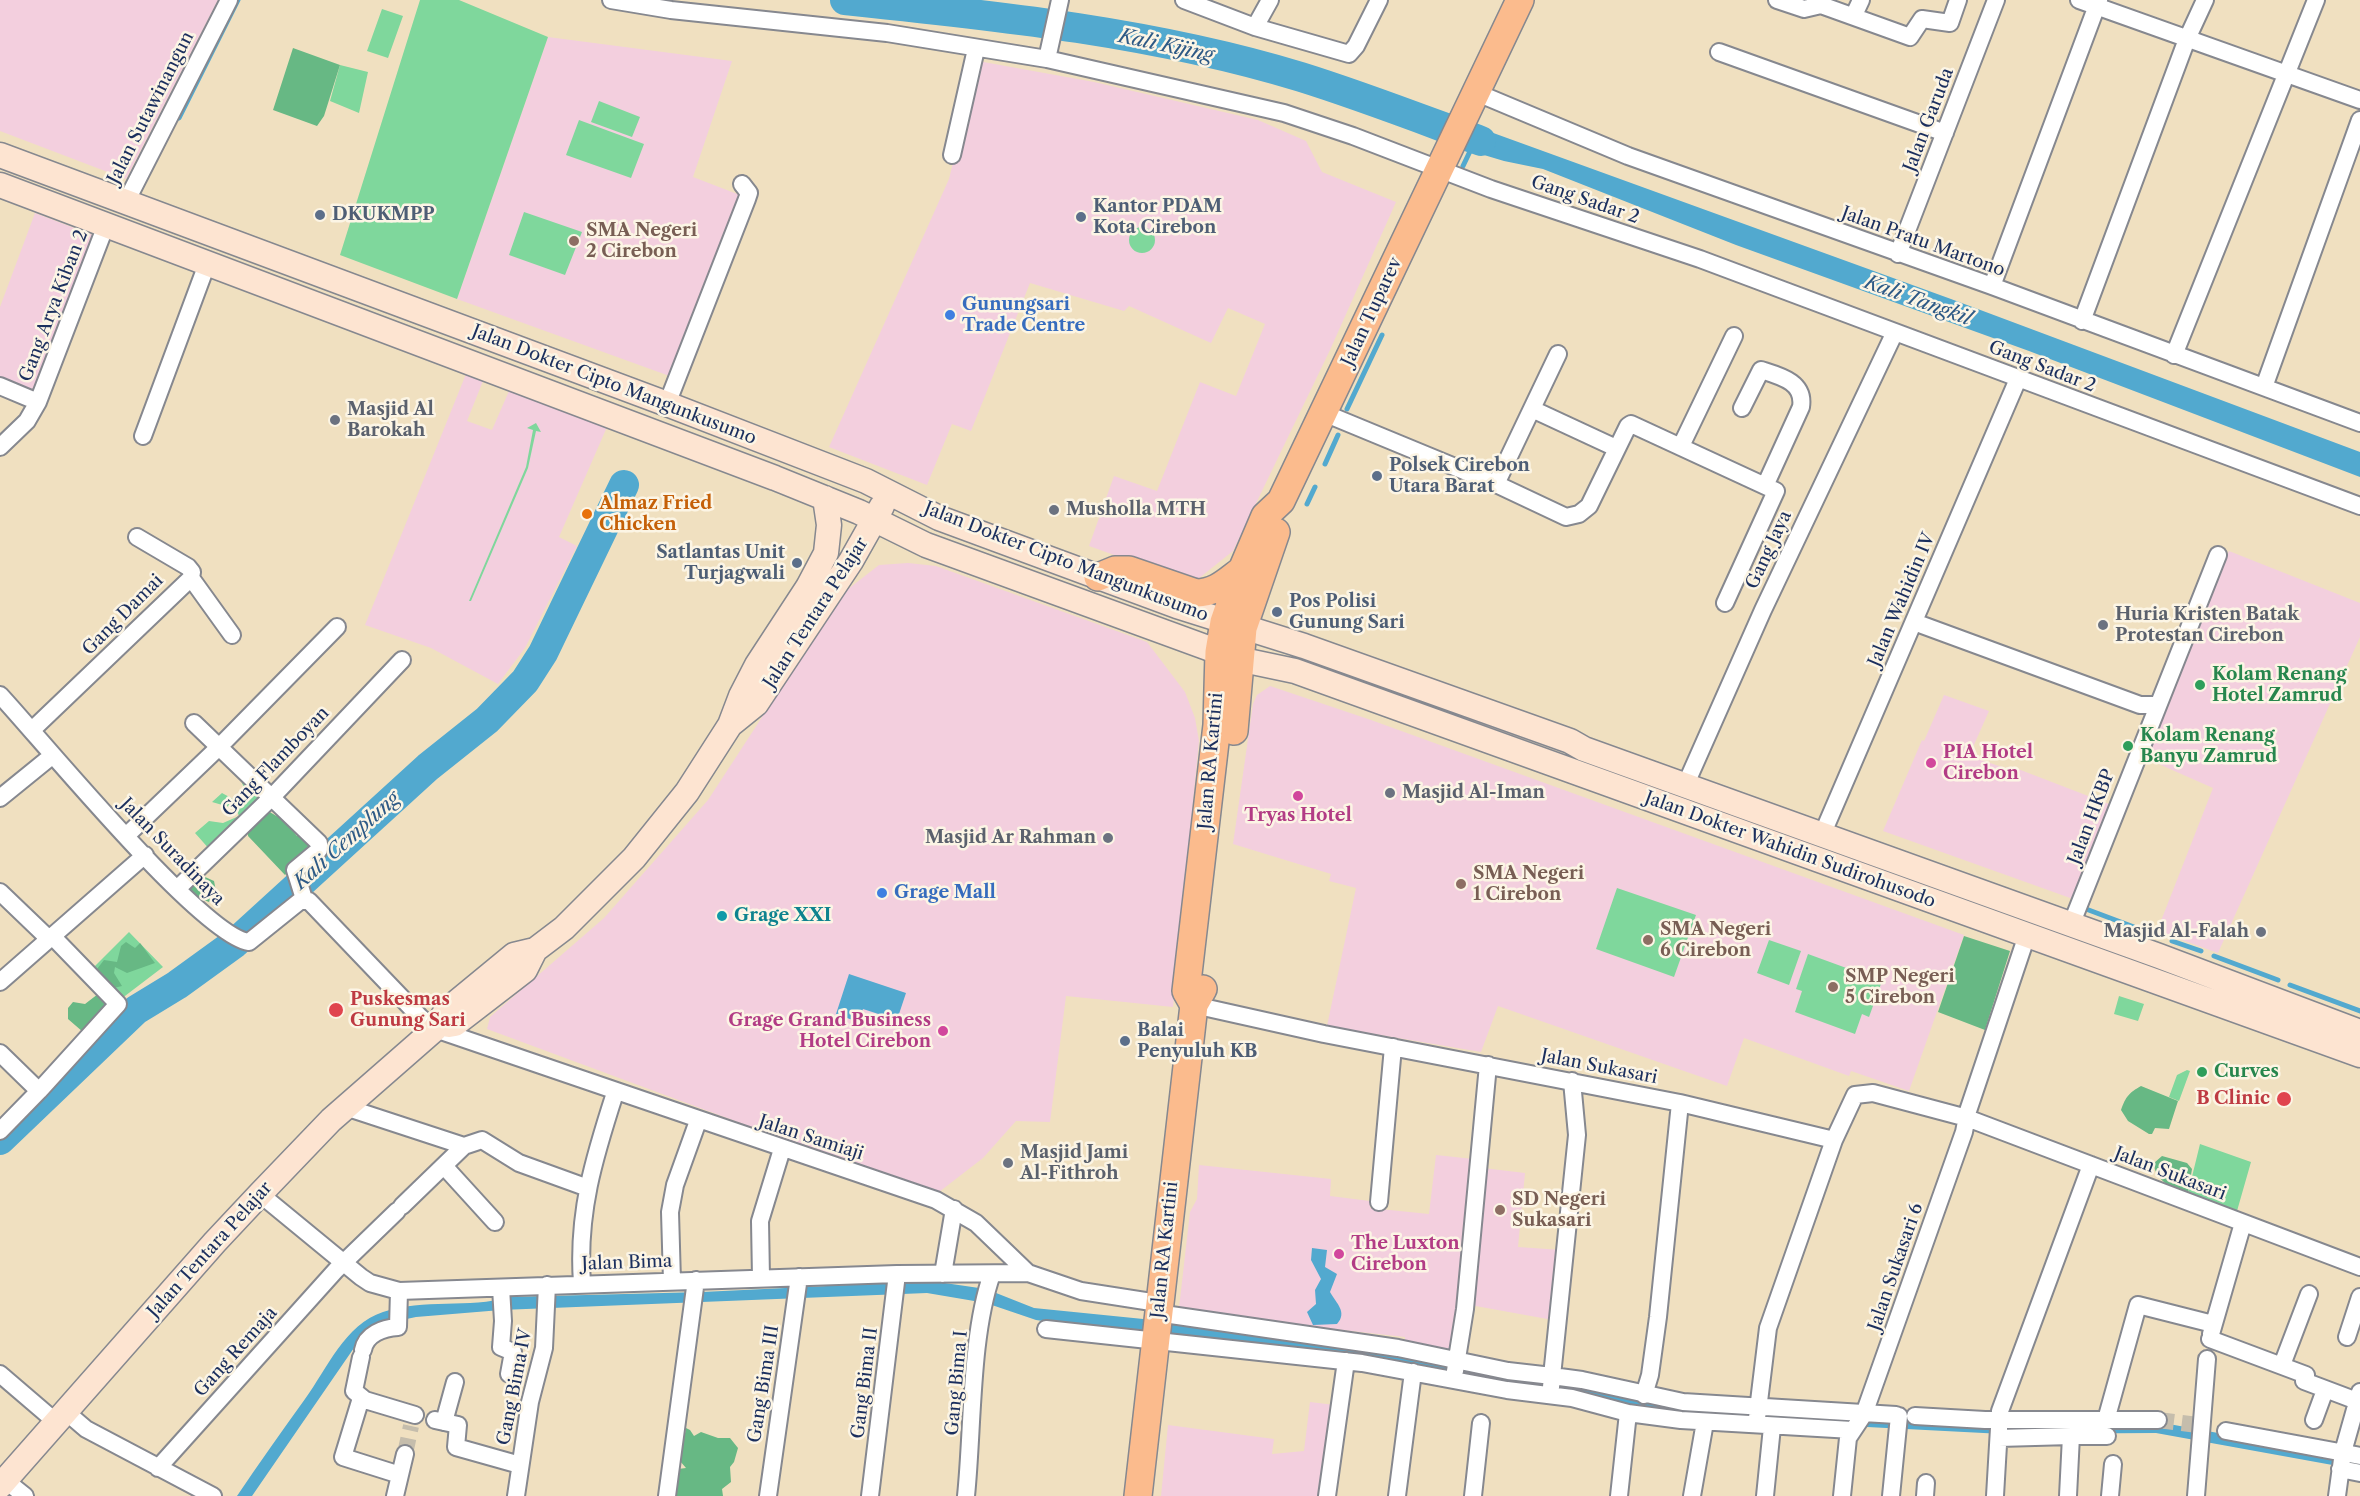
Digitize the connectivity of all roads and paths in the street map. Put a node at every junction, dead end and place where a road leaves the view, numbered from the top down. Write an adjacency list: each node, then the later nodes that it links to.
1 (228, 0): 32 (street, Jalan Sutawinangun)
2 (611, 0): 19 (street, Gang Sadar 2)
3 (1184, 0): 17 (street)
4 (1270, 0): 17 (street)
5 (1379, 0): 17 (street)
6 (1777, 0): 14 (street)
7 (1958, 0): 16 (street)
8 (1996, 0): 26 (street, Jalan Garuda)
9 (2079, 0): 15 (street)
10 (2205, 0): 18 (street)
11 (2316, 0): 22 (street)
12 (1060, 1): 21 (street)
13 (1516, 2): 23 (main road, Jalan Tuparev)
14 (1818, 2): 16 (street)
15 (2098, 3): 18 (street); 39 (street)
16 (1858, 8)
17 (1255, 27)
18 (2187, 39): 22 (street); 41 (street)
19 (976, 49): 21 (street, Gang Sadar 2); 28 (street)
20 (1719, 52): 26 (street)
21 (1048, 58): 29 (street, Gang Sadar 2)
22 (2286, 74): 24 (street); 45 (street)
23 (1474, 95): 29 (main road, Jalan Tuparev); 35 (street, Jalan Pratu Martono)
24 (2360, 100)
25 (2360, 120): 48 (street)
26 (1945, 132): 35 (street, Jalan Garuda)
27 (0, 155): 32 (main road, Jalan Dokter Cipto Mangunkusumo)
28 (952, 155)
29 (1441, 165): 42 (street, Gang Sadar 2); 54 (main road, Jalan Tuparev)
30 (742, 183): 50 (street)
31 (1, 187): 33 (main road, Jalan Dokter Cipto Mangunkusumo)
32 (126, 202): 34 (main road, Jalan Dokter Cipto Mangunkusumo)
33 (106, 225): 36 (main road, Jalan Dokter Cipto Mangunkusumo); 49 (street, Gang Arya Kiban 2)
34 (258, 251): 37 (main road, Jalan Dokter Cipto Mangunkusumo); 38 (main road)
35 (1898, 254): 39 (street, Jalan Pratu Martono)
36 (207, 264): 38 (main road, Jalan Dokter Cipto Mangunkusumo); 56 (street)
37 (296, 266): 40 (main road); 50 (main road, Jalan Dokter Cipto Mangunkusumo)
38 (248, 279): 40 (main road, Jalan Dokter Cipto Mangunkusumo)
39 (1992, 286): 41 (street, Jalan Pratu Martono)
40 (286, 293): 63 (main road, Jalan Dokter Cipto Mangunkusumo)
41 (2082, 321): 45 (street, Jalan Pratu Martono)
42 (1894, 334): 46 (street, Gang Sadar 2); 86 (street, Gang Jaya)
43 (1734, 336): 57 (street)
44 (1558, 354): 53 (street)
45 (2174, 356): 48 (street, Jalan Pratu Martono)
46 (2018, 379): 65 (street, Gang Sadar 2); 73 (street, Jalan Wahidin IV)
47 (0, 386): 49 (street)
48 (2264, 387): 55 (street, Jalan Pratu Martono)
49 (38, 402): 58 (street, Gang Arya Kiban 2)
50 (667, 404): 62 (main road, Jalan Dokter Cipto Mangunkusumo)
51 (2360, 404): 55 (street)
52 (1742, 408): 61 (street)
53 (1532, 409): 59 (street); 60 (street)
54 (1324, 413): 60 (street); 64 (main road, Jalan Tuparev)
55 (2357, 422)
56 (143, 436)
57 (1681, 446): 59 (street); 61 (street)
58 (0, 447)
59 (1616, 448): 60 (street)
60 (1496, 484)
61 (1765, 486): 72 (street)
62 (889, 491): 66 (main road, Jalan Tentara Pelajar); 70 (main road, Jalan Dokter Cipto Mangunkusumo)
63 (825, 498): 66 (main road, Jalan Dokter Cipto Mangunkusumo); 77 (main road, Jalan Tentara Pelajar)
64 (1281, 501): 69 (main road, Jalan Tuparev); 74 (main road)
65 (2360, 506)
66 (876, 520): 77 (main road, Jalan Tentara Pelajar); 78 (main road, Jalan Dokter Cipto Mangunkusumo)
67 (137, 537): 71 (street)
68 (2218, 555): 81 (street, Jalan HKBP)
69 (1242, 570): 70 (main road); 74 (main road, Jalan Tuparev)
70 (1098, 577): 74 (main road, Jalan Dokter Cipto Mangunkusumo)
71 (191, 578): 76 (street, Gang Damai); 83 (street, Gang Damai)
72 (1725, 603)
73 (1914, 622): 81 (street); 90 (street, Jalan Wahidin IV)
74 (1233, 625): 78 (main road, Jalan RA Kartini); 86 (main road, Jalan Dokter Wahidin Sudirohusodo)
75 (337, 627): 84 (street)
76 (232, 635)
77 (777, 652): 102 (main road, Jalan Tentara Pelajar)
78 (1228, 656): 96 (main road, Jalan Dokter Wahidin Sudirohusodo); 100 (main road, Jalan RA Kartini)
79 (402, 660): 88 (street, Gang Flamboyan)
80 (0, 695): 83 (street, Jalan Suradinaya)
81 (2157, 705): 95 (street, Jalan HKBP)
82 (194, 723): 84 (street)
83 (32, 730): 85 (street, Jalan Suradinaya)
84 (219, 747): 88 (street); 89 (street)
85 (53, 754): 87 (street); 89 (street, Jalan Suradinaya)
86 (1685, 786): 90 (main road, Jalan Dokter Wahidin Sudirohusodo)
87 (0, 798)
88 (271, 798): 92 (street, Gang Flamboyan); 93 (street)
89 (127, 835): 91 (street, Jalan Suradinaya)
90 (1822, 835): 95 (main road, Jalan Dokter Wahidin Sudirohusodo)
91 (145, 855): 92 (street, Jalan Suradinaya); 97 (street)
92 (177, 889): 93 (street, Jalan Suradinaya)
93 (301, 890): 102 (street)
94 (0, 892): 97 (street)
95 (2081, 928): 98 (main road); 101 (main road, Jalan Dokter Wahidin Sudirohusodo)
96 (2027, 935): 98 (main road, Jalan Dokter Wahidin Sudirohusodo); 113 (street)
97 (48, 938): 99 (street); 109 (street)
98 (2083, 955): 101 (main road, Jalan Dokter Wahidin Sudirohusodo)
99 (0, 982)
100 (1194, 1005): 104 (street, Jalan Sukasari); 143 (main road, Jalan RA Kartini)
101 (2274, 1012): 103 (main road, Jalan Dokter Wahidin Sudirohusodo); 106 (main road, Jalan Dokter Wahidin Sudirohusodo)
102 (435, 1029): 110 (street, Jalan Samiaji); 112 (main road, Jalan Tentara Pelajar)
103 (2360, 1032)
104 (1393, 1047): 107 (street, Jalan Sukasari); 123 (street)
105 (0, 1053): 109 (street)
106 (2360, 1055)
107 (1488, 1065): 108 (street, Jalan Sukasari); 150 (street)
108 (1572, 1081): 111 (street, Jalan Sukasari); 155 (street)
109 (39, 1091): 115 (street)
110 (615, 1093): 114 (street, Jalan Samiaji); 121 (street)
111 (1680, 1103): 116 (street, Jalan Sukasari); 157 (street)
112 (345, 1107): 117 (street); 122 (main road, Jalan Tentara Pelajar)
113 (1967, 1118): 116 (street, Jalan Sukasari); 119 (street, Jalan Sukasari); 167 (street, Jalan Sukasari 6)
114 (698, 1121): 118 (street, Jalan Samiaji); 133 (street)
115 (0, 1131)
116 (1834, 1140): 164 (street)
117 (464, 1146): 120 (street, Gang Remaja); 121 (street)
118 (782, 1149): 124 (street, Jalan Samiaji); 132 (street)
119 (2091, 1165): 126 (street, Jalan Sukasari); 173 (street)
120 (444, 1166): 125 (street); 127 (street, Gang Remaja)
121 (588, 1188): 134 (street)
122 (260, 1194): 127 (street, Jalan Bima); 162 (main road, Jalan Tentara Pelajar)
123 (1380, 1202)
124 (954, 1209): 129 (street, Jalan Samiaji); 130 (street)
125 (495, 1222)
126 (2243, 1223): 128 (street, Jalan Sukasari); 146 (street)
127 (344, 1263): 142 (street, Jalan Bima); 181 (street, Gang Remaja)
128 (2360, 1267)
129 (1028, 1273): 138 (street, Jalan Bima); 143 (street, Jalan Samiaji)
130 (943, 1274): 131 (street, Jalan Bima); 138 (street, Jalan Bima)
131 (897, 1277): 136 (street, Jalan Bima); 191 (street, Gang Bima II)
132 (760, 1278): 135 (street, Jalan Bima); 136 (street, Jalan Bima)
133 (672, 1281): 134 (street, Jalan Bima); 135 (street, Jalan Bima)
134 (582, 1283): 137 (street, Jalan Bima)
135 (695, 1284): 189 (street)
136 (798, 1288): 190 (street, Gang Bima III)
137 (548, 1289): 141 (street, Jalan Bima); 180 (street, Gang Bima IV)
138 (987, 1289): 192 (street, Gang Bima I)
139 (2308, 1294): 149 (street)
140 (2360, 1297): 145 (street)
141 (502, 1299): 142 (street, Jalan Bima); 153 (street)
142 (399, 1306): 159 (street)
143 (1156, 1323): 144 (street); 147 (street); 148 (street); 193 (main road, Jalan RA Kartini)
144 (1046, 1329)
145 (2347, 1337)
146 (2209, 1342): 149 (street); 172 (street); 174 (street)
147 (1365, 1344): 148 (street); 150 (street)
148 (1354, 1362): 151 (street); 194 (street)
149 (2282, 1365): 156 (street)
150 (1455, 1371): 151 (street); 155 (street)
151 (1413, 1372): 195 (street)
152 (0, 1374): 162 (street)
153 (509, 1374)
154 (455, 1382): 180 (street)
155 (1551, 1385): 160 (street)
156 (2325, 1390): 158 (street); 169 (street)
157 (1644, 1395): 160 (street); 161 (street)
158 (2358, 1396): 178 (street)
159 (361, 1398): 163 (street); 183 (street)
160 (1620, 1402): 166 (street); 197 (street)
161 (1683, 1402): 164 (street); 166 (street)
162 (60, 1417): 181 (street); 184 (main road, Jalan Tentara Pelajar)
163 (413, 1418)
164 (1760, 1418): 167 (street); 167 (street); 170 (street); 199 (street)
165 (1902, 1419): 167 (street); 173 (street); 201 (street)
166 (1681, 1420): 170 (street)
167 (1859, 1420): 200 (street, Jalan Sukasari 6)
168 (2158, 1420): 172 (street)
169 (2314, 1420)
170 (1705, 1422): 198 (street)
171 (1481, 1423): 196 (street)
172 (2098, 1428): 173 (street); 175 (street)
173 (2000, 1429): 175 (street); 202 (street)
174 (2199, 1430): 178 (street); 205 (street)
175 (2071, 1436): 203 (street)
176 (405, 1454): 183 (street)
177 (2360, 1456): 178 (street)
178 (2341, 1461): 182 (street); 206 (street)
179 (2113, 1464): 204 (street)
180 (520, 1466): 188 (street, Gang Bima IV)
181 (159, 1468): 186 (street)
182 (2360, 1473)
183 (400, 1475): 187 (street)
184 (3, 1482): 185 (street)
185 (25, 1496)
186 (213, 1496)
187 (395, 1496)
188 (516, 1496)
189 (667, 1496)
190 (768, 1496)
191 (870, 1496)
192 (966, 1496)
193 (1138, 1496)
194 (1327, 1496)
195 (1397, 1496)
196 (1473, 1496)
197 (1619, 1496)
198 (1692, 1496)
199 (1764, 1496)
200 (1842, 1496)
201 (1891, 1496)
202 (1995, 1496)
203 (2068, 1496)
204 (2110, 1496)
205 (2196, 1496)
206 (2337, 1496)

